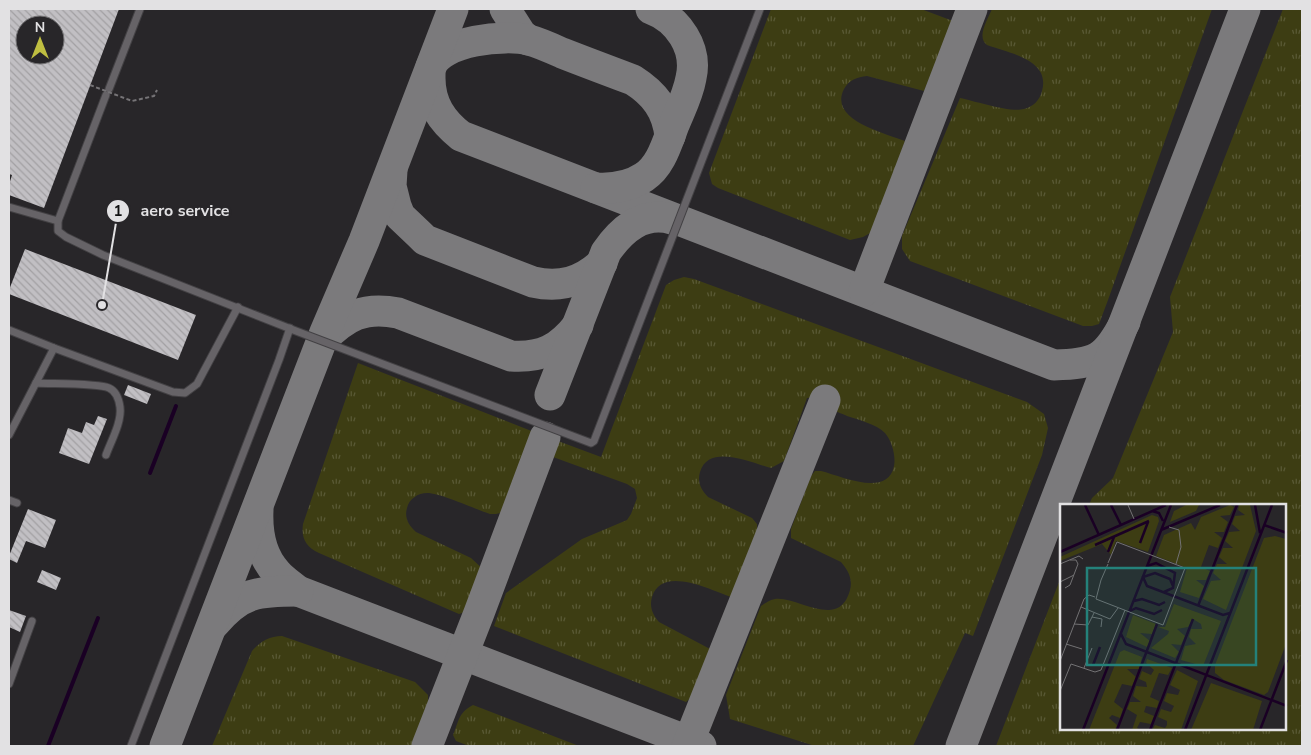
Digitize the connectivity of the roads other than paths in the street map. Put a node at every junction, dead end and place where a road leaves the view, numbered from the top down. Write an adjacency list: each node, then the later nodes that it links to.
1 (140, 9): 4 (lane)
2 (760, 9): 6 (lane)
3 (9, 207): 4 (lane)
4 (58, 221): 5 (lane)
5 (238, 307): 6 (lane); 8 (lane)
6 (290, 328): 16 (lane)
7 (9, 330): 8 (lane)
8 (54, 348): 9 (lane)
9 (36, 383): 10 (lane); 11 (lane)
10 (9, 435)
11 (106, 455)
12 (9, 500): 13 (lane)
13 (17, 503)
14 (32, 621): 15 (lane)
15 (9, 684)
16 (131, 746)

